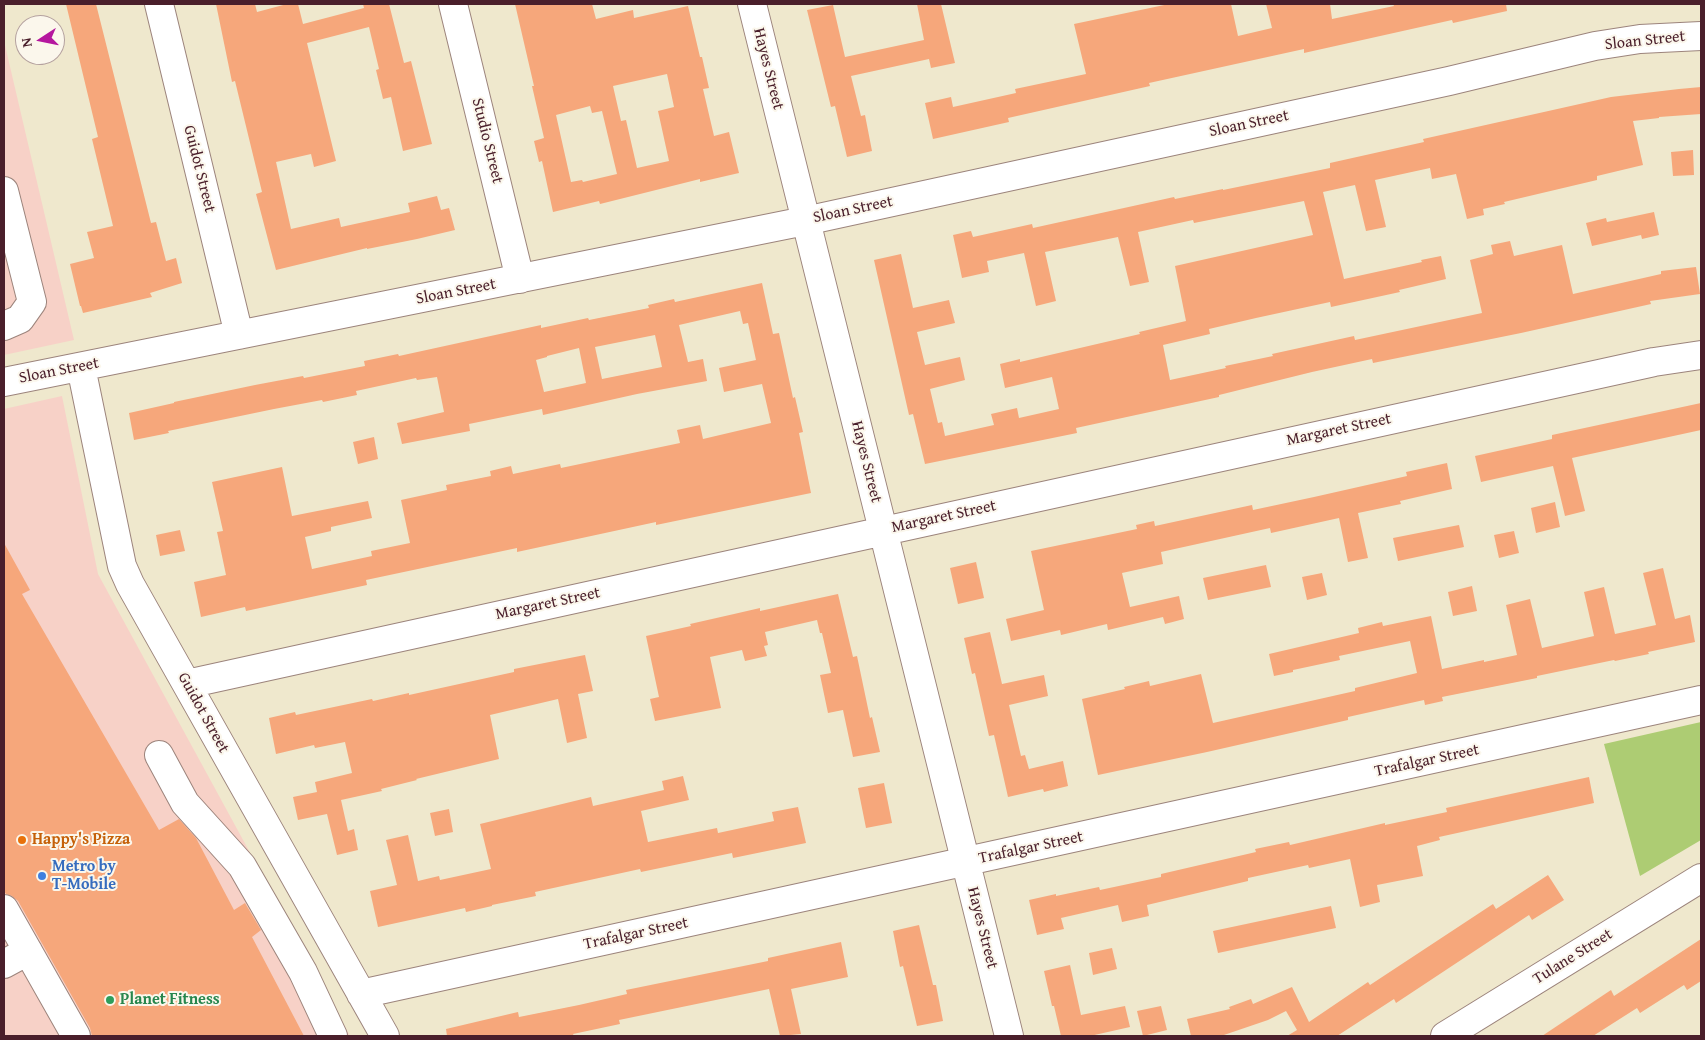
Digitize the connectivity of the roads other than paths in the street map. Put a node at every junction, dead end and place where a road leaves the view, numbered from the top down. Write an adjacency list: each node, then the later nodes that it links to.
1 (159, 4): 9 (street, Guidot Street)
2 (453, 4): 7 (street, Studio Street)
3 (752, 4): 6 (street, Hayes Street)
4 (1701, 36): 6 (street, Sloan Street)
5 (4, 191): 8 (street)
6 (805, 221): 7 (street, Sloan Street); 13 (street, Hayes Street)
7 (520, 279): 9 (street, Sloan Street)
8 (4, 326)
9 (239, 335): 11 (street, Sloan Street)
10 (1701, 355): 13 (street, Margaret Street)
11 (81, 367): 12 (street, Sloan Street); 14 (street, Guidot Street)
12 (4, 382)
13 (883, 530): 14 (street, Margaret Street); 17 (street, Hayes Street)
14 (187, 684): 22 (street, Guidot Street)
15 (1701, 700): 17 (street, Trafalgar Street)
16 (158, 755): 24 (street)
17 (966, 862): 22 (street, Trafalgar Street); 26 (street, Hayes Street)
18 (1701, 878): 27 (street, Tulane Street)
19 (7, 923): 20 (street)
20 (28, 951): 21 (street); 23 (street)
21 (4, 964)
22 (361, 994): 25 (street, Guidot Street)
23 (76, 1036)
24 (333, 1036)
25 (385, 1036)
26 (1009, 1036)
27 (1445, 1036)

